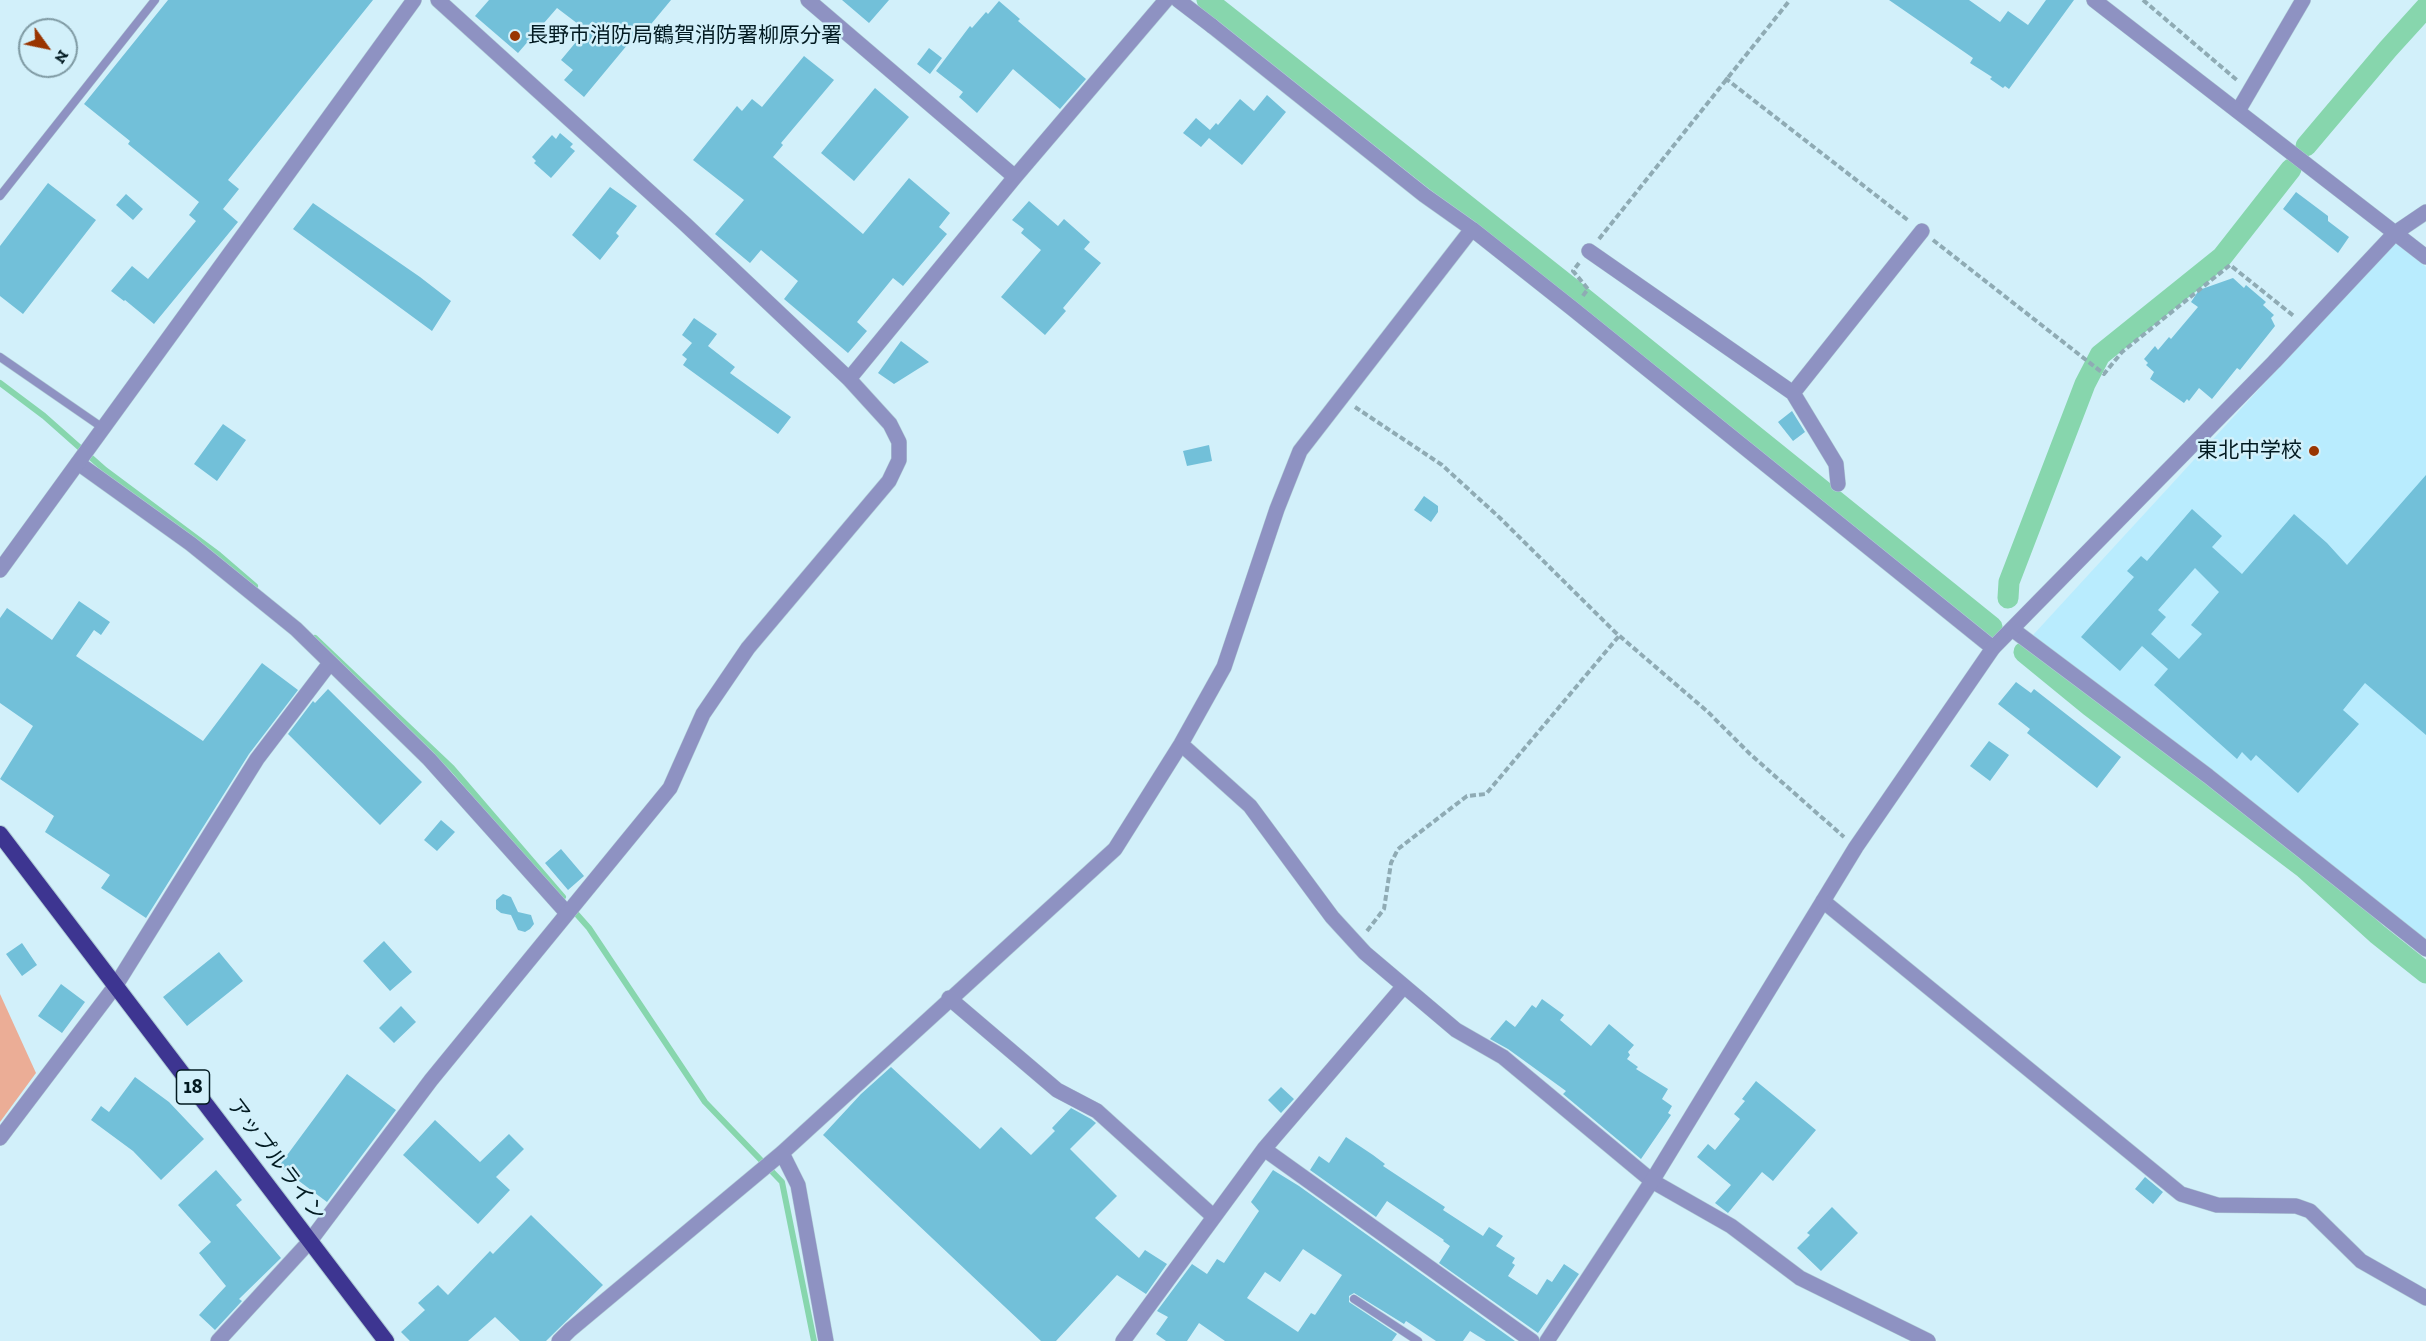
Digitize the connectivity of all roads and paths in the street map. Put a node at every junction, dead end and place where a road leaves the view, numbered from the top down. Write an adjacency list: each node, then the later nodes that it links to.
1 (155, 0): 15 (lane)
2 (414, 0): 28 (street)
3 (438, 0): 25 (street)
4 (808, 0): 14 (street)
5 (1166, 0): 14 (street)
6 (1178, 0): 17 (street)
7 (1790, 0): 11 (path)
8 (2094, 0): 13 (street)
9 (2143, 0): 12 (path)
10 (2303, 0): 12 (street)
11 (1725, 78): 18 (path); 20 (path)
12 (2250, 91): 13 (street)
13 (2238, 111): 19 (street)
14 (1015, 177): 25 (street)
15 (0, 196)
16 (2426, 212): 19 (street)
17 (1472, 230): 27 (street); 34 (street)
18 (1922, 231): 23 (path); 26 (street)
19 (2395, 233): 21 (street); 23 (street)
20 (1589, 251): 22 (path); 26 (street)
21 (2426, 257)
22 (1588, 289)
23 (2307, 327): 32 (street)
24 (0, 357): 28 (lane)
25 (849, 378): 40 (street)
26 (1793, 393): 30 (street)
27 (1341, 398): 33 (path); 36 (street)
28 (103, 428): 29 (street)
29 (78, 462): 31 (street); 35 (street)
30 (1838, 484)
31 (0, 570)
32 (2012, 629): 34 (street); 42 (street)
33 (1619, 635): 38 (path); 41 (path)
34 (1993, 648): 38 (street)
35 (330, 663): 40 (street); 43 (street)
36 (1181, 744): 41 (street); 45 (street)
37 (0, 834): 43 (highway, アップルライン / 18)
38 (1856, 847): 39 (street)
39 (1823, 901): 49 (street); 52 (street)
40 (566, 912): 51 (street)
41 (1357, 943): 44 (street)
42 (2426, 949)
43 (116, 985): 46 (street); 51 (highway, アップルライン / 18)
44 (1404, 986): 47 (street); 49 (street)
45 (949, 998): 48 (street); 50 (street)
46 (0, 1138)
47 (1264, 1149): 50 (street); 60 (street)
48 (782, 1153): 56 (street); 57 (street)
49 (1652, 1181): 61 (street); 62 (street)
50 (1214, 1217): 58 (street)
51 (310, 1241): 54 (street); 55 (highway, アップルライン / 18)
52 (2426, 1298)
53 (1353, 1299): 59 (lane)
54 (218, 1341)
55 (386, 1341)
56 (559, 1341)
57 (826, 1341)
58 (1123, 1341)
59 (1418, 1341)
60 (1532, 1341)
61 (1547, 1341)
62 (1929, 1341)

